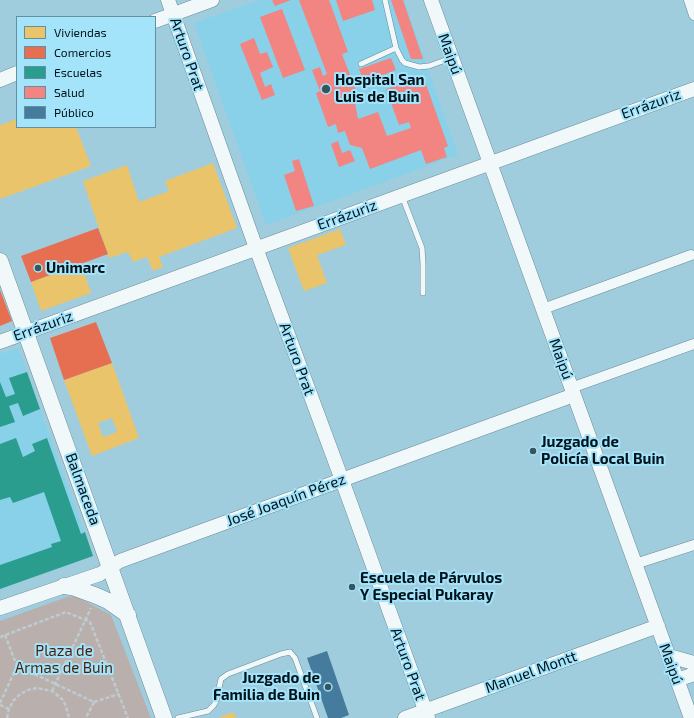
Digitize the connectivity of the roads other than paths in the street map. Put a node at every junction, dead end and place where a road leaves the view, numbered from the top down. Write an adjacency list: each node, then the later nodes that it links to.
1 (168, 0): 6 (street, Arturo Prat)
2 (212, 0): 6 (street)
3 (385, 0): 9 (lane)
4 (431, 0): 10 (street, Maipú)
5 (689, 0): 7 (street)
6 (174, 14): 8 (street); 17 (street, Arturo Prat)
7 (694, 16)
8 (156, 21)
9 (396, 48): 10 (lane); 11 (lane)
10 (452, 58): 15 (street, Maipú)
11 (361, 64)
12 (16, 73): 13 (street)
13 (0, 80)
14 (694, 89): 15 (street, Errázuriz)
15 (490, 163): 16 (street, Errázuriz); 21 (street, Maipú)
16 (402, 195): 17 (street, Errázuriz); 20 (lane)
17 (256, 248): 22 (street, Errázuriz); 26 (street, Arturo Prat)
18 (691, 255): 21 (street)
19 (0, 261): 22 (main road, Balmaceda)
20 (423, 293)
21 (543, 309): 25 (street, Maipú)
22 (26, 332): 23 (street, Errázuriz); 29 (main road, Balmaceda)
23 (0, 342)
24 (694, 344): 25 (street)
25 (573, 392): 26 (street, José Joaquín Pérez); 28 (street, Maipú)
26 (342, 480): 29 (street, José Joaquín Pérez); 38 (street, Arturo Prat)
27 (694, 545): 28 (street)
28 (635, 564): 33 (street, Maipú)
29 (111, 567): 30 (street, José Joaquín Pérez); 32 (main road, Balmaceda)
30 (64, 586): 31 (street, José Joaquín Pérez); 32 (main road)
31 (0, 608)
32 (128, 615): 39 (main road, Balmaceda)
33 (658, 626): 34 (street, Maipú); 38 (street, Manuel Montt)
34 (668, 656): 35 (street); 37 (street, Maipú)
35 (694, 663)
36 (694, 674): 37 (street)
37 (677, 680): 43 (street, Maipú)
38 (427, 714): 42 (street, Manuel Montt)
39 (164, 718)
40 (178, 718): 41 (lane)
41 (317, 718)
42 (405, 718)
43 (691, 718)

